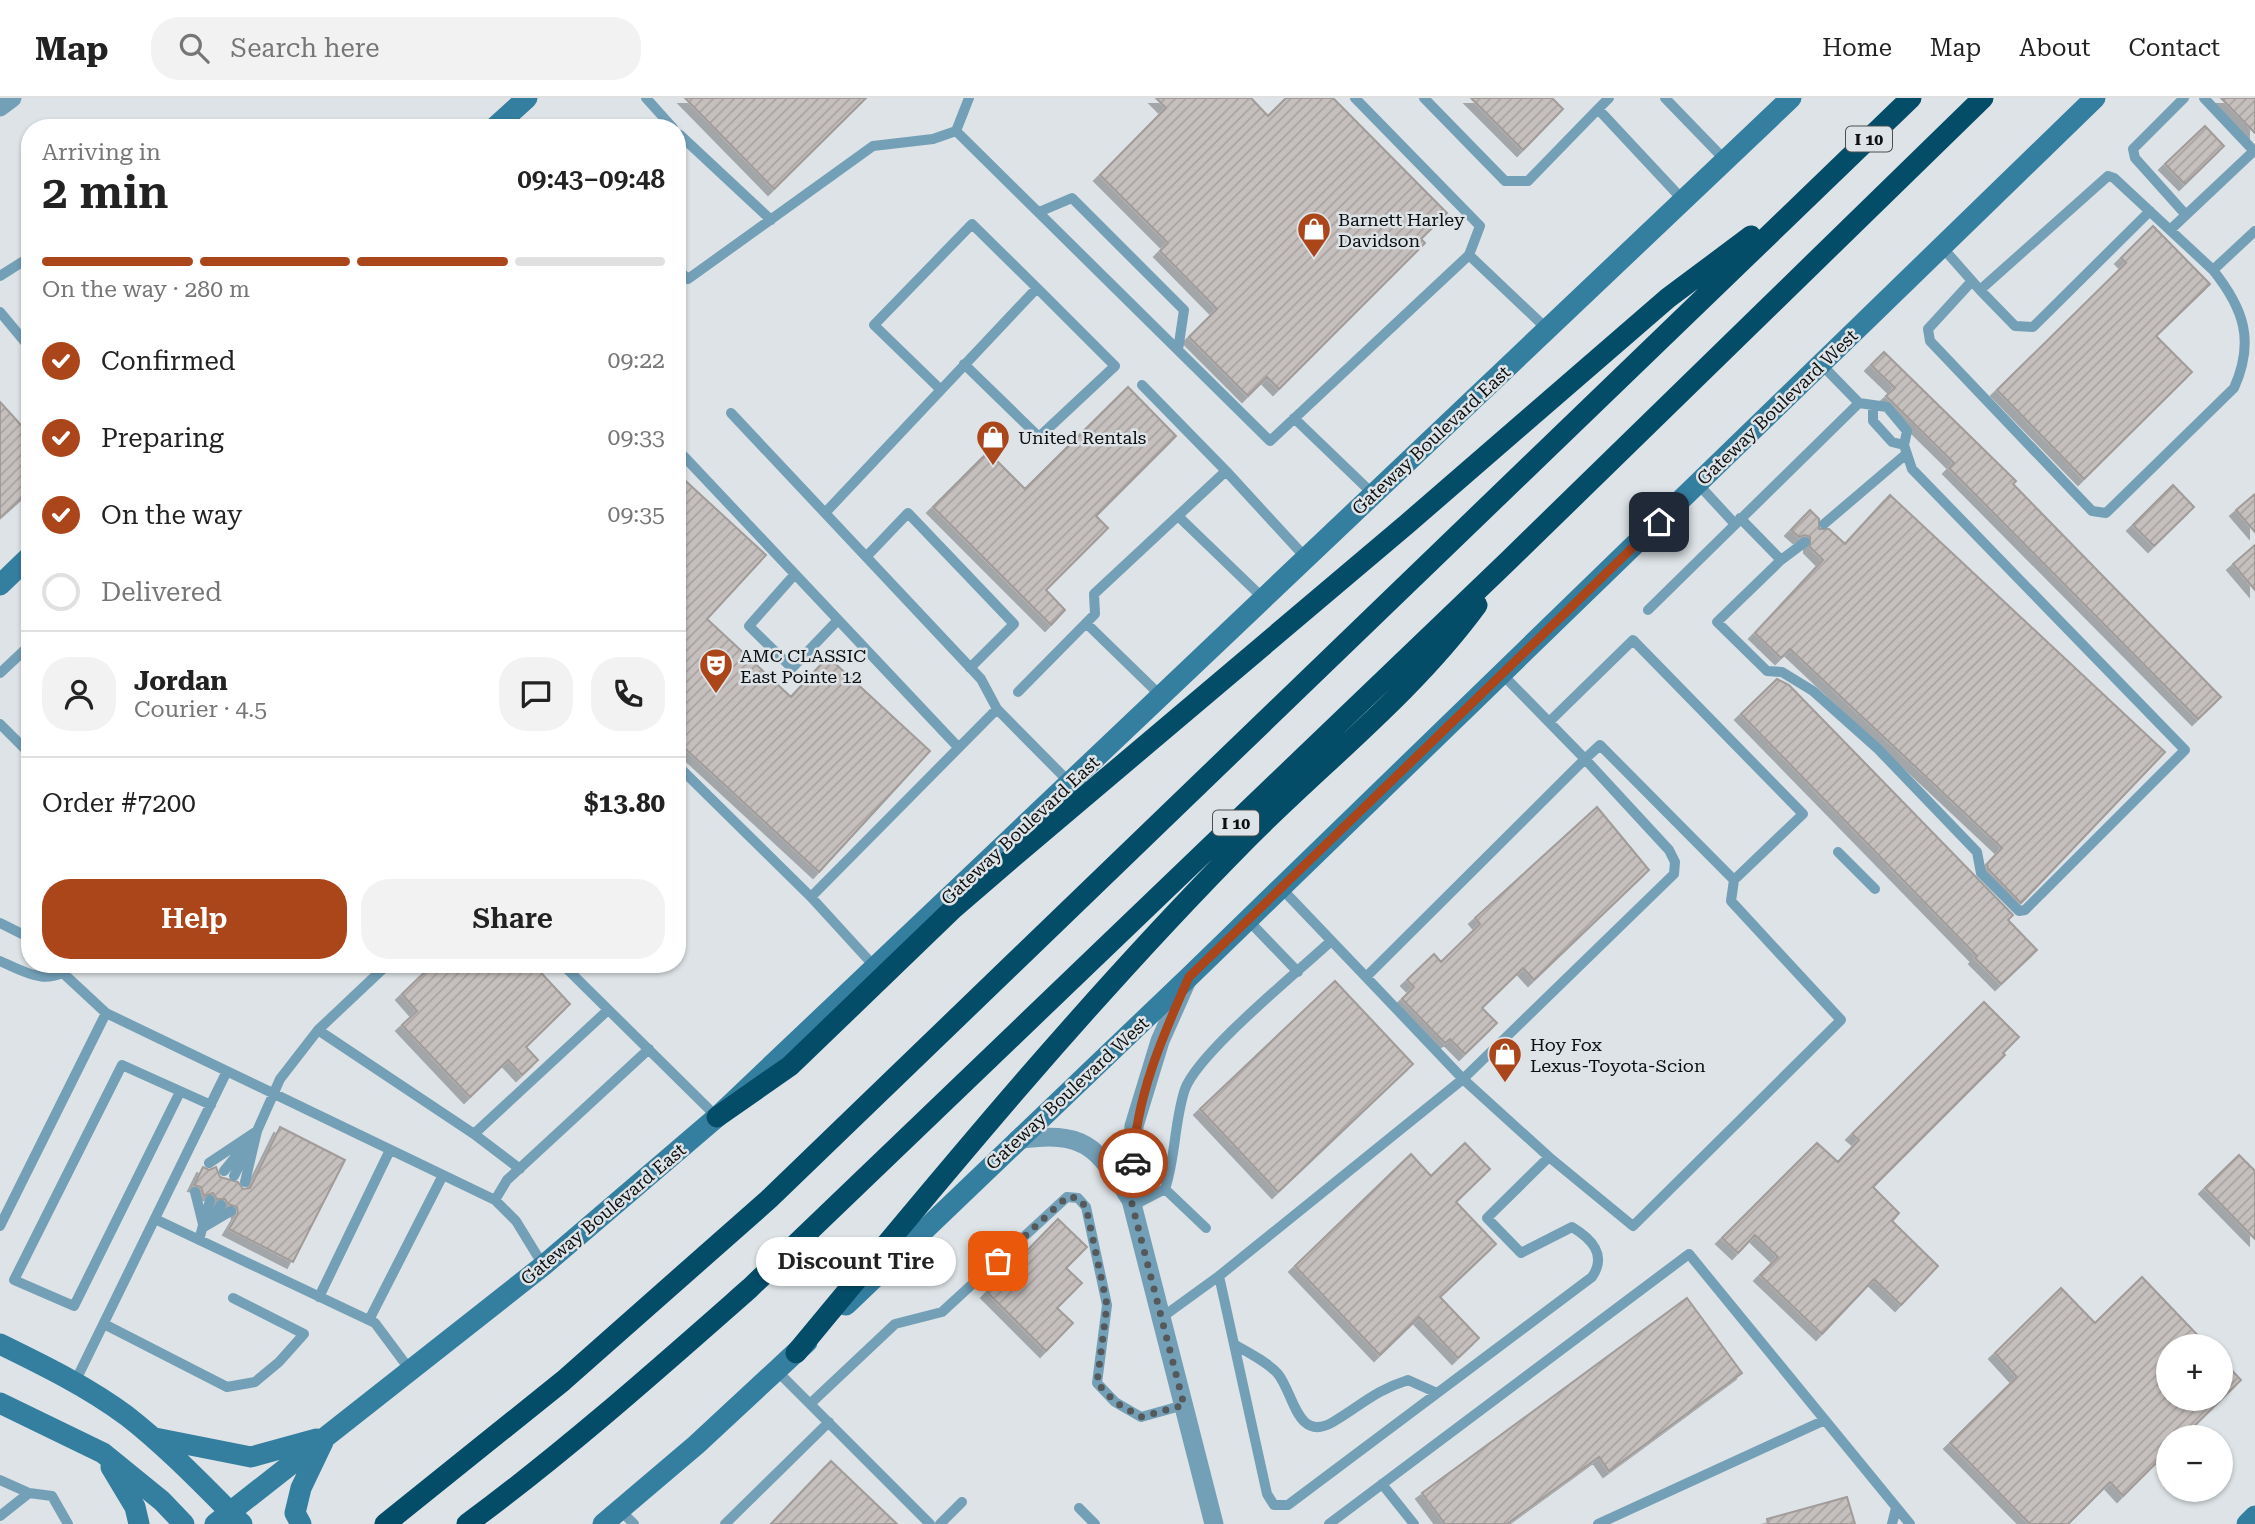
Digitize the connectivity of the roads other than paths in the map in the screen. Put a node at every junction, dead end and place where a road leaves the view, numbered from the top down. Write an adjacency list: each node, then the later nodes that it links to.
1 (12, 98): 15 (street)
2 (527, 98): 17 (main road)
3 (646, 98): 18 (lane)
4 (968, 98): 19 (lane)
5 (1355, 98): 32 (lane)
6 (1424, 98): 16 (lane)
7 (1609, 98): 16 (lane)
8 (1665, 98): 22 (lane)
9 (1791, 98): 22 (main road, Gateway Boulevard East)
10 (1911, 98): 23 (highway, I 10)
11 (1983, 98): 65 (highway, I 10)
12 (2095, 98): 31 (main road, Gateway Boulevard West)
13 (2184, 98): 27 (lane)
14 (2204, 98): 21 (lane)
15 (0, 107)
16 (1598, 109): 24 (lane)
17 (504, 119)
18 (665, 119)
19 (956, 131): 26 (lane); 28 (lane)
20 (686, 141): 28 (lane)
21 (2254, 150): 27 (lane)
22 (1725, 160): 24 (main road, Gateway Boulevard East)
23 (1826, 180): 116 (highway); 172 (highway, I 10)
24 (1683, 200): 41 (main road, Gateway Boulevard East)
25 (2150, 211): 29 (lane); 39 (lane); 39 (lane)
26 (1039, 212): 43 (lane); 43 (lane)
27 (2186, 215): 29 (lane)
28 (771, 220): 36 (lane)
29 (2170, 230): 34 (lane)
30 (2255, 231): 34 (lane)
31 (1942, 247): 37 (lane); 45 (main road, Gateway Boulevard West)
32 (1469, 256): 41 (lane); 51 (lane)
33 (21, 262): 35 (lane)
34 (2213, 270): 37 (lane)
35 (0, 275)
36 (686, 277)
37 (1972, 281): 39 (lane)
38 (1037, 288): 44 (lane); 44 (lane); 47 (lane)
39 (1980, 289)
40 (0, 312): 42 (lane)
41 (1547, 330): 56 (main road, Gateway Boulevard East)
42 (21, 337)
43 (1178, 350): 51 (lane)
44 (964, 364): 47 (lane)
45 (1821, 364): 48 (lane); 55 (main road, Gateway Boulevard West)
46 (1142, 385): 54 (lane)
47 (940, 389): 57 (lane)
48 (1859, 402): 49 (lane); 59 (lane)
49 (1872, 406): 52 (lane); 52 (lane)
50 (730, 413): 57 (lane)
51 (1294, 418): 56 (lane)
52 (1904, 450): 60 (lane); 64 (lane)
53 (686, 458): 67 (lane)
54 (1226, 471): 58 (lane); 63 (lane)
55 (1698, 484): 59 (lane); 76 (main road, Gateway Boulevard West)
56 (1373, 495): 63 (main road, Gateway Boulevard East)
57 (825, 513): 62 (lane)
58 (1178, 516): 69 (lane); 72 (lane)
59 (1737, 521): 64 (lane); 70 (lane)
60 (1824, 524)
61 (1805, 542): 64 (lane)
62 (866, 557): 74 (lane); 74 (lane)
63 (1306, 558): 69 (main road, Gateway Boulevard East)
64 (1782, 560)
65 (1508, 561): 145 (highway); 173 (highway, I 10)
66 (21, 564): 68 (main road)
67 (795, 574): 71 (lane); 71 (lane)
68 (0, 586)
69 (1263, 599): 78 (main road, Gateway Boulevard East)
70 (1648, 610)
71 (838, 620): 83 (lane)
72 (1086, 623): 77 (lane); 78 (lane)
73 (21, 653): 75 (lane)
74 (971, 668): 79 (lane)
75 (0, 673)
76 (1502, 674): 80 (lane); 89 (main road, Gateway Boulevard West)
77 (1018, 692)
78 (1161, 696): 86 (main road, Gateway Boulevard East)
79 (997, 709): 83 (lane); 86 (lane)
80 (1549, 723): 84 (lane); 88 (lane)
81 (0, 724): 82 (lane)
82 (21, 745)
83 (958, 747): 91 (lane)
84 (1585, 760): 88 (lane); 106 (lane); 112 (lane)
85 (686, 774): 91 (lane)
86 (1069, 783): 97 (main road, Gateway Boulevard East)
87 (1838, 852): 90 (lane)
88 (1734, 880): 121 (lane)
89 (1281, 888): 92 (main road, Gateway Boulevard West); 95 (lane)
90 (1875, 889)
91 (811, 897): 97 (lane)
92 (1248, 920): 99 (lane); 105 (main road, Gateway Boulevard West)
93 (0, 923): 94 (lane)
94 (21, 934)
95 (1331, 941): 99 (lane); 106 (lane)
96 (0, 961): 98 (lane)
97 (875, 967): 116 (main road, Gateway Boulevard East)
98 (21, 970)
99 (1298, 972): 125 (lane)
100 (27, 973): 101 (lane)
101 (54, 973)
102 (67, 973): 108 (lane)
103 (378, 973): 109 (lane)
104 (571, 973): 107 (lane)
105 (1189, 977): 119 (main road, Gateway Boulevard West); 128 (street)
106 (1366, 977): 112 (lane)
107 (608, 1010): 110 (lane); 118 (lane)
108 (106, 1013): 111 (lane); 132 (lane)
109 (318, 1030): 114 (lane); 118 (lane)
110 (649, 1049): 116 (lane); 122 (lane)
111 (227, 1072): 114 (lane); 115 (lane)
112 (1463, 1079): 121 (lane); 137 (lane)
113 (180, 1091): 113 (lane); 115 (lane)
114 (274, 1094): 117 (lane); 120 (lane)
115 (211, 1105): 131 (lane)
116 (718, 1116): 136 (main road, Gateway Boulevard East)
117 (257, 1131): 117 (lane); 124 (lane)
118 (474, 1134): 122 (lane)
119 (1017, 1140): 128 (street); 145 (main road, Gateway Boulevard West)
120 (390, 1150): 123 (lane); 138 (lane)
121 (1549, 1157): 149 (lane)
122 (520, 1169): 127 (lane)
123 (443, 1175): 127 (lane); 141 (lane)
124 (245, 1182)
125 (1165, 1189): 128 (lane); 134 (lane)
126 (202, 1196): 133 (lane)
127 (495, 1200): 136 (lane)
128 (1132, 1203): 140 (street)
129 (221, 1205): 133 (lane)
130 (231, 1211): 133 (lane)
131 (155, 1219): 135 (lane); 142 (lane)
132 (0, 1226)
133 (204, 1227): 135 (lane)
134 (1206, 1228)
135 (199, 1240): 138 (lane)
136 (544, 1265): 146 (main road, Gateway Boulevard East)
137 (1219, 1276): 140 (lane); 144 (lane)
138 (319, 1297): 141 (lane)
139 (233, 1298): 142 (lane)
140 (1161, 1318): 152 (street)
141 (369, 1320): 146 (lane)
142 (104, 1324): 148 (lane)
143 (0, 1344): 148 (main road)
144 (1234, 1344): 149 (lane); 149 (lane)
145 (796, 1353): 147 (main road, Gateway Boulevard West)
146 (410, 1370): 155 (main road, Gateway Boulevard East)
147 (777, 1371): 151 (lane); 166 (main road, Gateway Boulevard West)
148 (75, 1383): 156 (main road)
149 (1437, 1393)
150 (0, 1403): 157 (main road)
151 (811, 1403): 152 (lane); 154 (lane)
152 (1184, 1405): 179 (street)
153 (1825, 1420): 159 (lane); 163 (lane); 182 (lane)
154 (829, 1422): 175 (lane); 176 (lane)
155 (325, 1437): 156 (main road); 167 (main road); 168 (main road, Gateway Boulevard East)
156 (155, 1438): 168 (main road)
157 (103, 1453): 170 (main road); 171 (main road)
158 (0, 1480): 160 (lane)
159 (1382, 1484): 180 (lane); 181 (lane)
160 (29, 1493): 164 (lane); 169 (lane)
161 (962, 1502): 177 (lane)
162 (1079, 1508): 178 (lane)
163 (1896, 1508): 183 (lane); 184 (lane)
164 (0, 1516)
165 (2255, 1516): 185 (main road)
166 (627, 1517): 174 (main road, Gateway Boulevard West)
167 (298, 1519)
168 (229, 1520)
169 (68, 1524)
170 (139, 1524)
171 (184, 1524)
172 (384, 1524)
173 (467, 1524)
174 (603, 1524)
175 (725, 1524)
176 (930, 1524)
177 (940, 1524)
178 (1095, 1524)
179 (1214, 1524)
180 (1329, 1524)
181 (1414, 1524)
182 (1598, 1524)
183 (1892, 1524)
184 (1909, 1524)
185 (2247, 1524)

